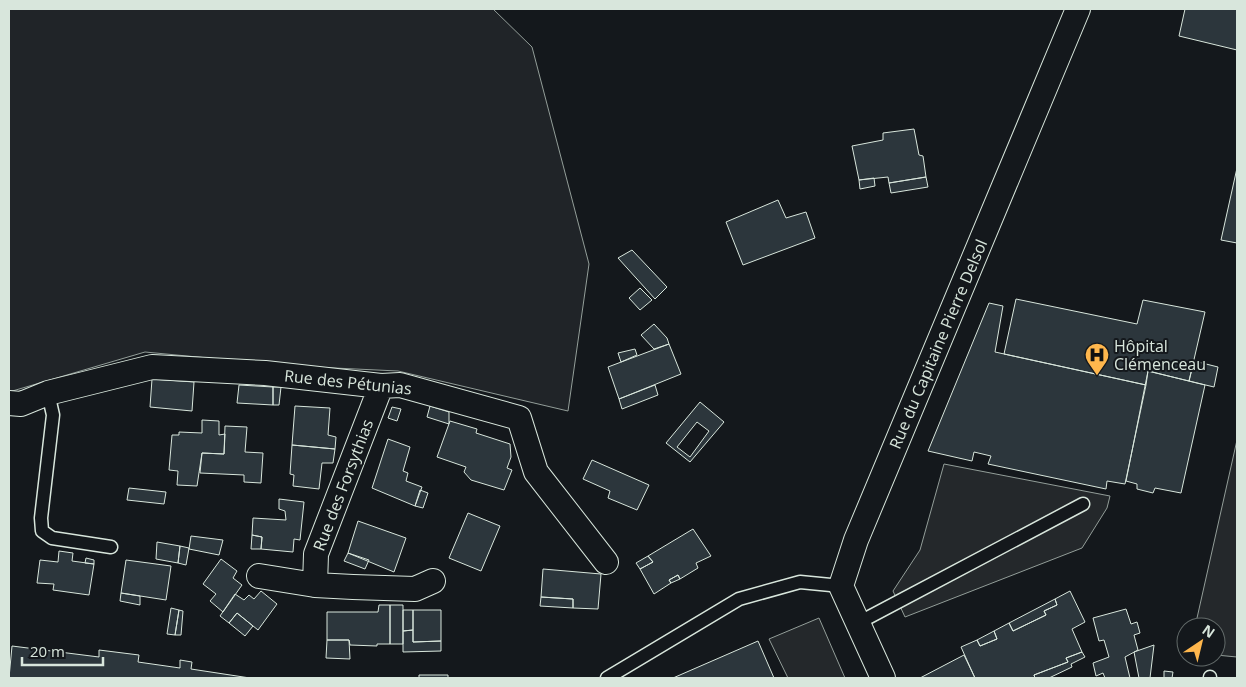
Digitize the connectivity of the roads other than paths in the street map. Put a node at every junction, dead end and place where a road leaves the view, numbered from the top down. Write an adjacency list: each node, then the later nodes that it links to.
1 (1078, 9): 11 (street, Rue du Capitaine Pierre Delsol)
2 (381, 386): 3 (street, Rue des Pétunias); 7 (street, Rue des Pétunias); 10 (street, Rue des Forsythias)
3 (48, 393): 4 (street, Rue des Pétunias); 6 (lane)
4 (9, 403)
5 (1084, 504): 12 (lane)
6 (111, 547)
7 (606, 562)
8 (258, 576): 10 (street)
9 (432, 580): 10 (street)
10 (315, 585)
11 (841, 586): 12 (street); 13 (lane)
12 (858, 624): 14 (street)
13 (607, 678)
14 (883, 678)

